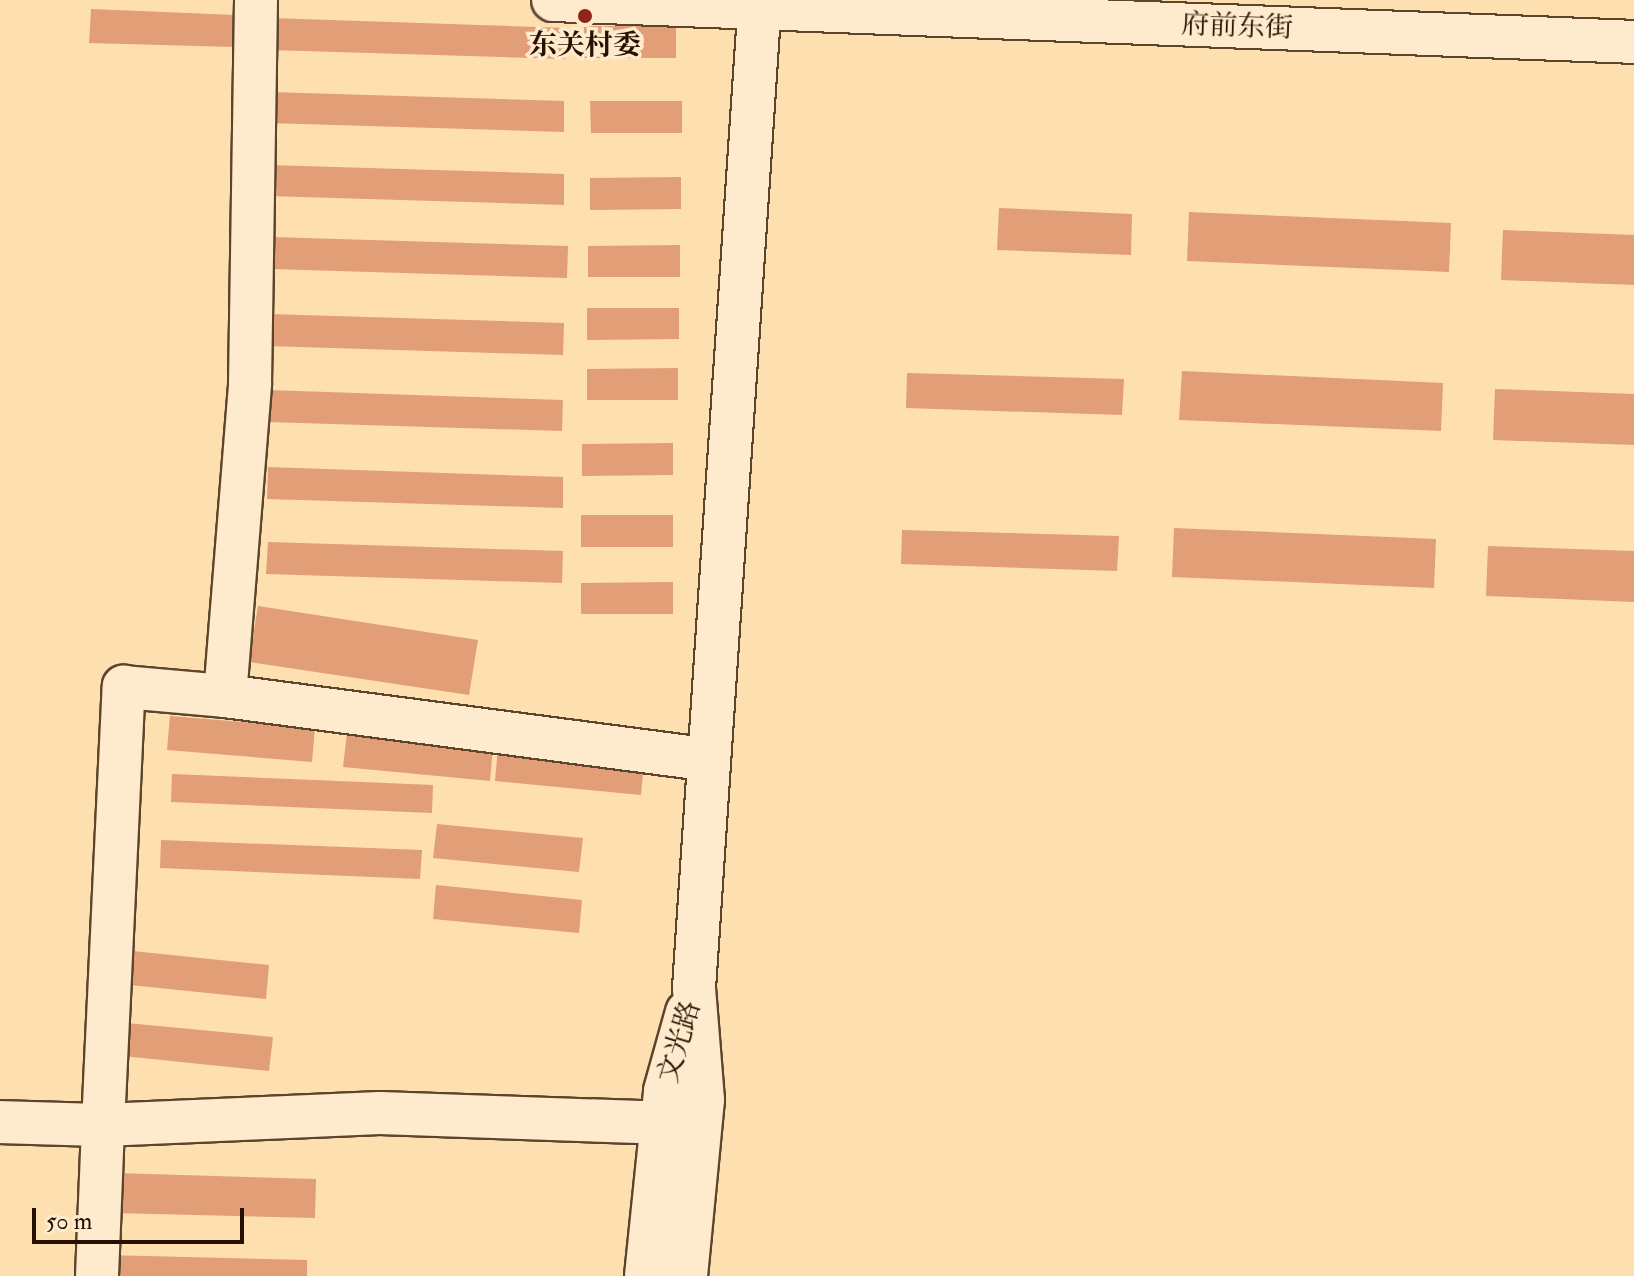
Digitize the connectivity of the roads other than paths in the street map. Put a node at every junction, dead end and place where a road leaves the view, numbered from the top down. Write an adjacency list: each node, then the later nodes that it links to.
1 (256, 0): 6 (street)
2 (553, 0): 3 (street, 府前东街)
3 (760, 4): 4 (street, 府前东街); 7 (street)
4 (1412, 17): 5 (street, 府前东街)
5 (1634, 42)
6 (225, 696): 7 (street); 11 (street)
7 (709, 760): 8 (street)
8 (694, 988): 10 (street, 文光路); 14 (street, 文光路)
9 (0, 1122): 11 (street)
10 (662, 1123): 11 (street); 13 (street, 文光路)
11 (103, 1125): 12 (street)
12 (97, 1276)
13 (646, 1276)
14 (686, 1276)

